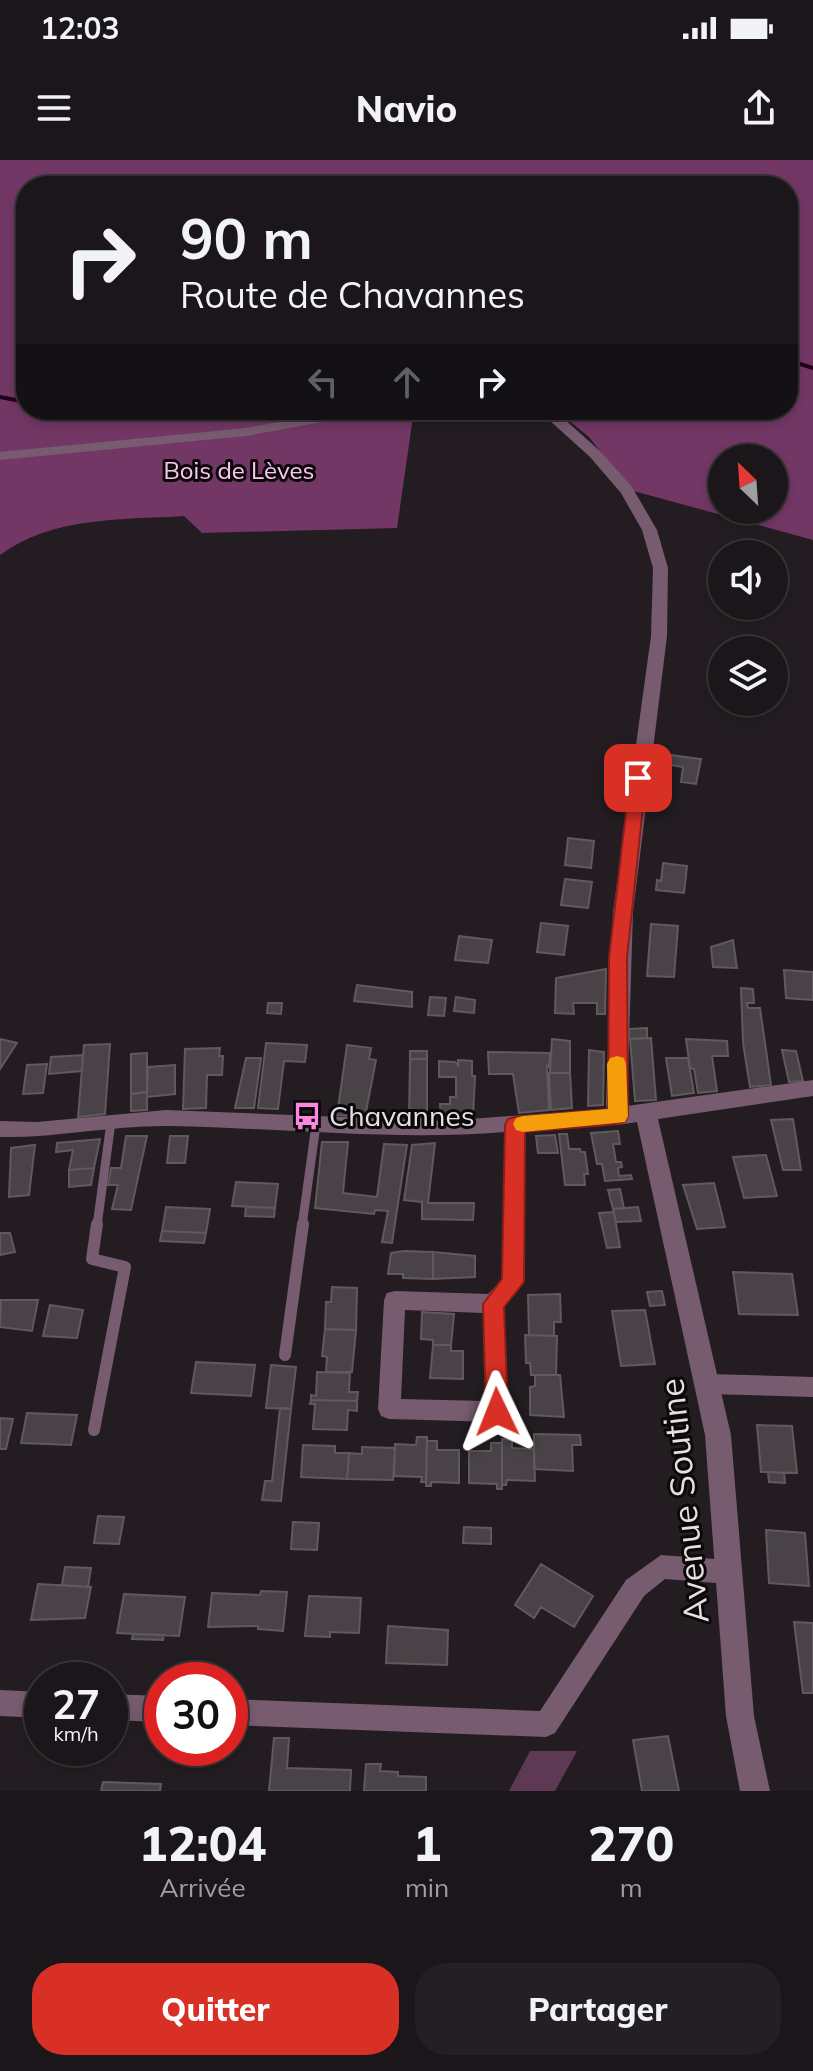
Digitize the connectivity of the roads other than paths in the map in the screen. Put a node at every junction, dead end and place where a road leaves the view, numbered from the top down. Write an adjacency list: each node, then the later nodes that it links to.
1 (311, 420): 3 (street)
2 (558, 420): 6 (street)
3 (0, 456)
4 (813, 1088): 5 (street)
5 (646, 1113): 6 (street); 13 (street, Avenue Soutine)
6 (618, 1116): 9 (street)
7 (111, 1122): 8 (street); 10 (street); 15 (lane)
8 (316, 1125): 9 (street); 12 (lane)
9 (515, 1125): 11 (street)
10 (0, 1129)
11 (493, 1304): 11 (street)
12 (285, 1355)
13 (709, 1384): 14 (street); 16 (street, Avenue Soutine)
14 (813, 1387)
15 (94, 1430)
16 (728, 1572): 19 (street); 20 (street, Avenue Soutine)
17 (0, 1703): 18 (street)
18 (24, 1704)
19 (248, 1713)
20 (755, 1791)

